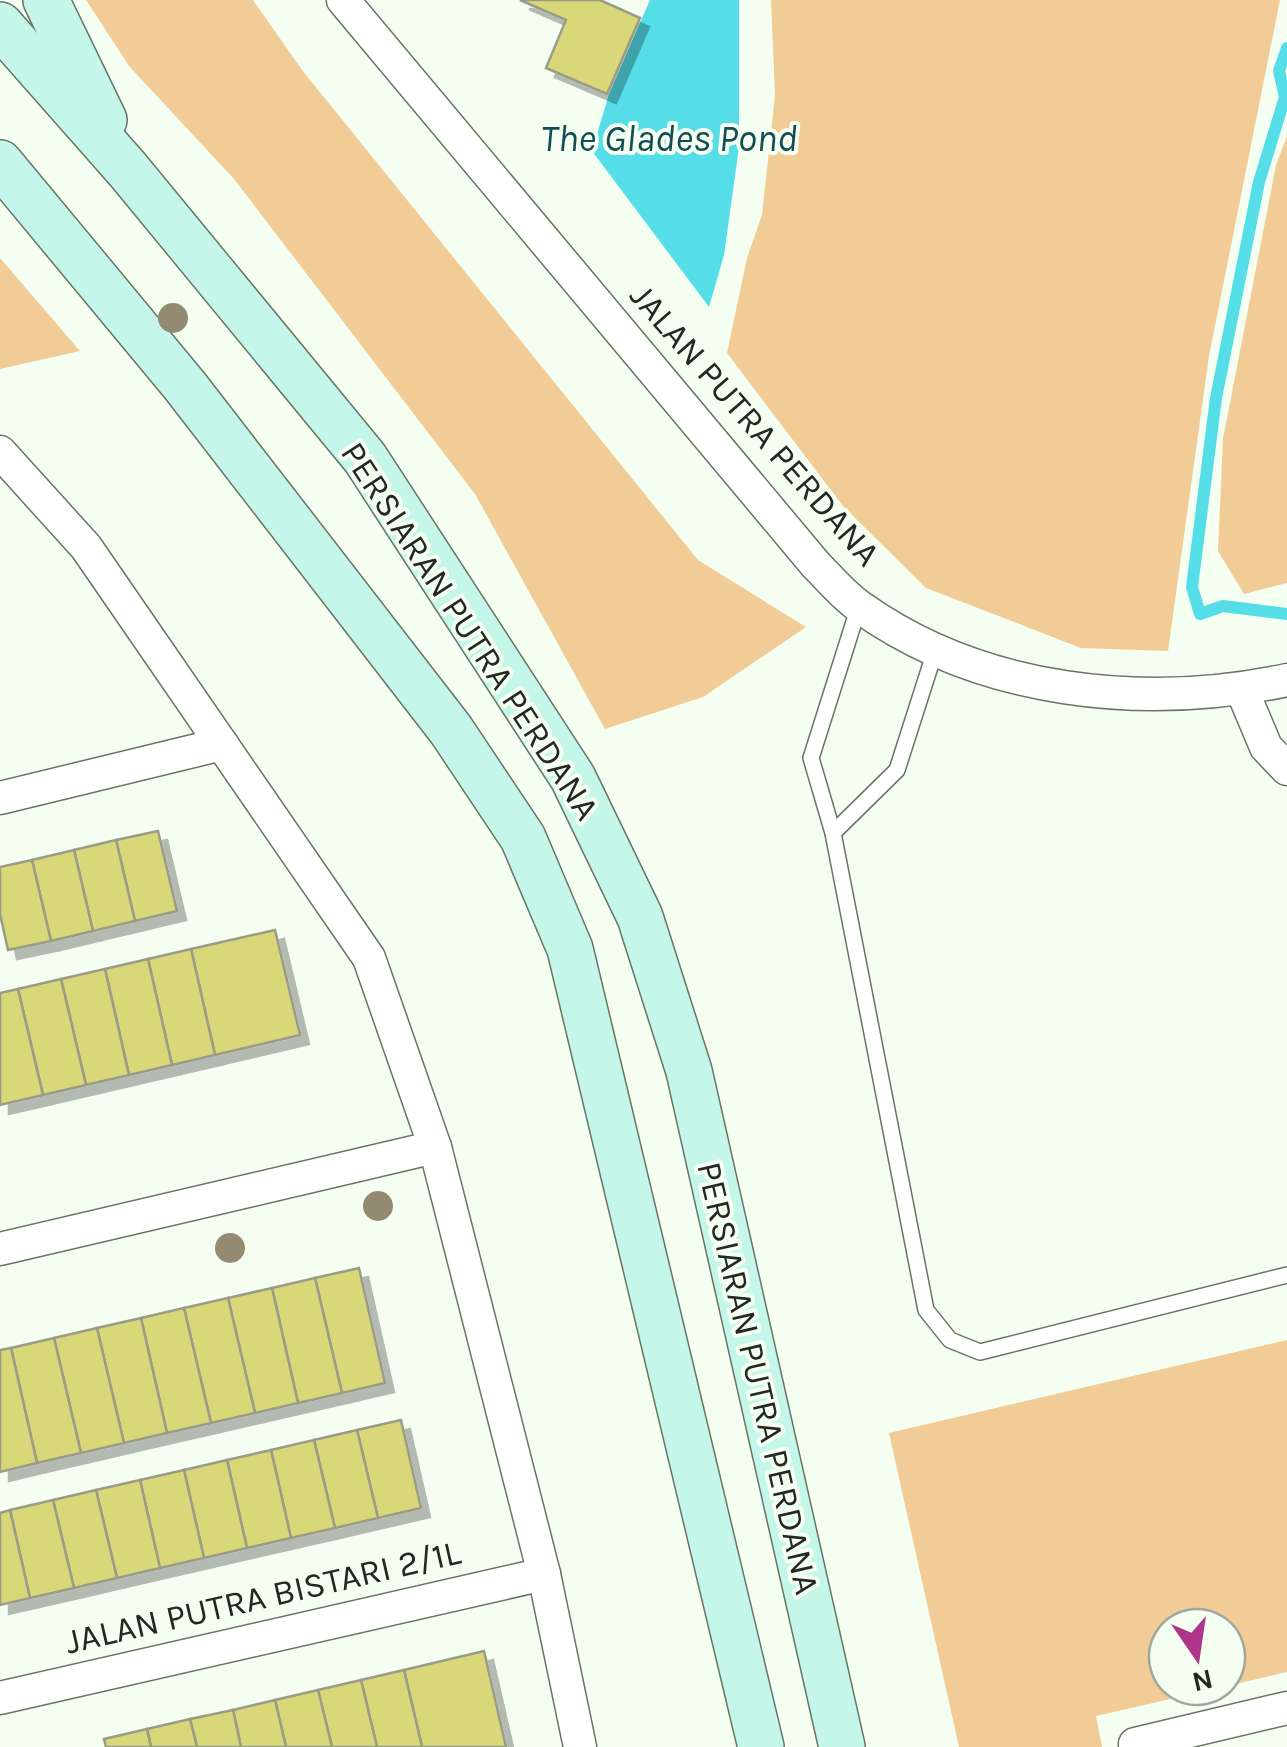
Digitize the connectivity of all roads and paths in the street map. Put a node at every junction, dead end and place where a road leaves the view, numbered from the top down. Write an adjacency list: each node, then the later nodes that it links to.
1 (46, 0): 5 (main road)
2 (343, 0): 7 (street, JALAN PUTRA PERDANA)
3 (0, 26): 5 (main road, PERSIARAN PUTRA PERDANA)
4 (0, 163): 23 (main road, PERSIARAN PUTRA PERDANA)
5 (128, 170): 24 (main road, PERSIARAN PUTRA PERDANA)
6 (0, 452): 11 (street)
7 (859, 606): 8 (street, JALAN PUTRA PERDANA); 14 (lane)
8 (936, 648): 10 (street, JALAN PUTRA PERDANA); 14 (lane)
9 (1287, 680): 10 (street, JALAN PUTRA PERDANA)
10 (1242, 690): 12 (street)
11 (222, 744): 13 (street); 15 (street)
12 (1287, 769)
13 (0, 798)
14 (833, 833): 17 (lane)
15 (436, 1147): 16 (street); 18 (street)
16 (0, 1250)
17 (1287, 1275)
18 (544, 1574): 19 (street, JALAN PUTRA BISTARI 2/1L); 22 (street)
19 (0, 1698)
20 (1287, 1708): 21 (street)
21 (1135, 1744)
22 (580, 1747)
23 (760, 1747)
24 (842, 1747)

